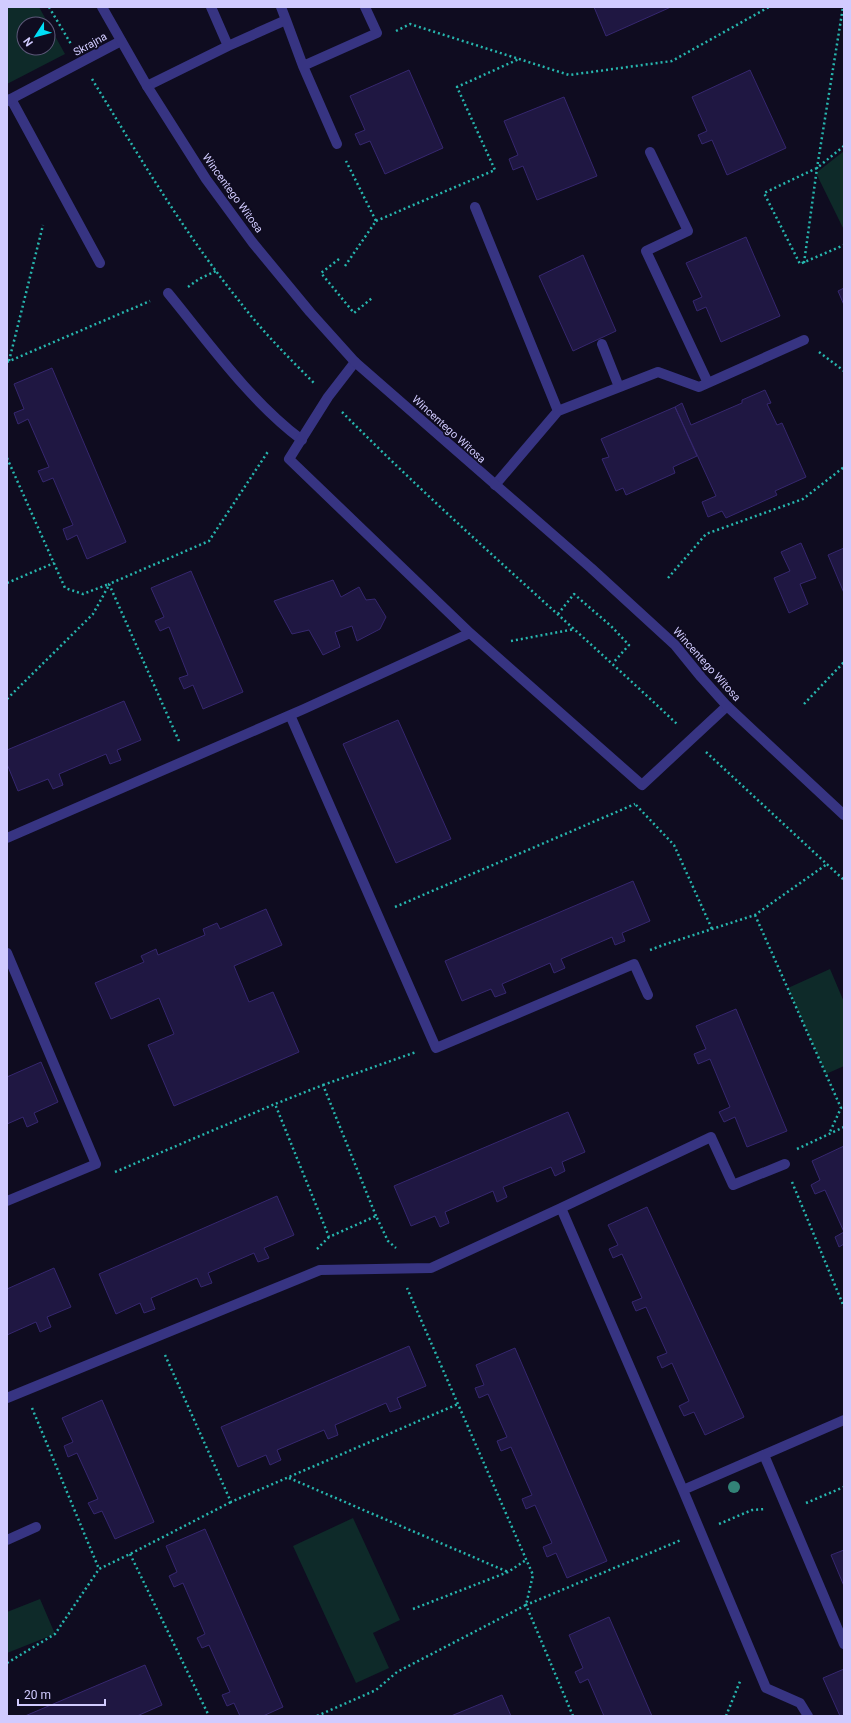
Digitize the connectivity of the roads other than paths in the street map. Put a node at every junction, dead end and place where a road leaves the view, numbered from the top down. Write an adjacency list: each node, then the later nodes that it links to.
1 (102, 7): 6 (street, Wincentego Witosa)
2 (212, 7): 7 (street)
3 (281, 7): 5 (street)
4 (366, 7): 8 (street)
5 (286, 20): 7 (street); 8 (street)
6 (121, 41): 9 (street, Wincentego Witosa); 10 (street, Skrajna)
7 (228, 46): 9 (street)
8 (304, 66): 11 (street)
9 (147, 86): 18 (street, Wincentego Witosa)
10 (9, 100): 14 (street)
11 (337, 144)
12 (650, 152): 19 (street)
13 (474, 207): 21 (street)
14 (100, 263)
15 (168, 293): 22 (street)
16 (804, 340): 19 (street)
17 (602, 344): 20 (street)
18 (355, 362): 22 (street); 23 (street, Wincentego Witosa)
19 (708, 383): 20 (street)
20 (619, 387): 21 (street)
21 (558, 411): 23 (street)
22 (302, 440): 24 (street)
23 (495, 485): 25 (street, Wincentego Witosa)
24 (470, 633): 25 (street); 26 (street)
25 (727, 706): 27 (street, Wincentego Witosa)
26 (290, 715): 28 (street); 30 (street)
27 (844, 815)
28 (7, 838)
29 (7, 953): 32 (street)
30 (648, 995)
31 (785, 1164): 33 (street)
32 (7, 1201)
33 (561, 1208): 34 (street); 37 (street)
34 (7, 1398)
35 (844, 1420): 36 (street)
36 (764, 1455): 37 (street); 40 (street)
37 (683, 1490): 41 (street)
38 (36, 1527): 39 (street)
39 (7, 1540)
40 (844, 1644)
41 (808, 1716)

